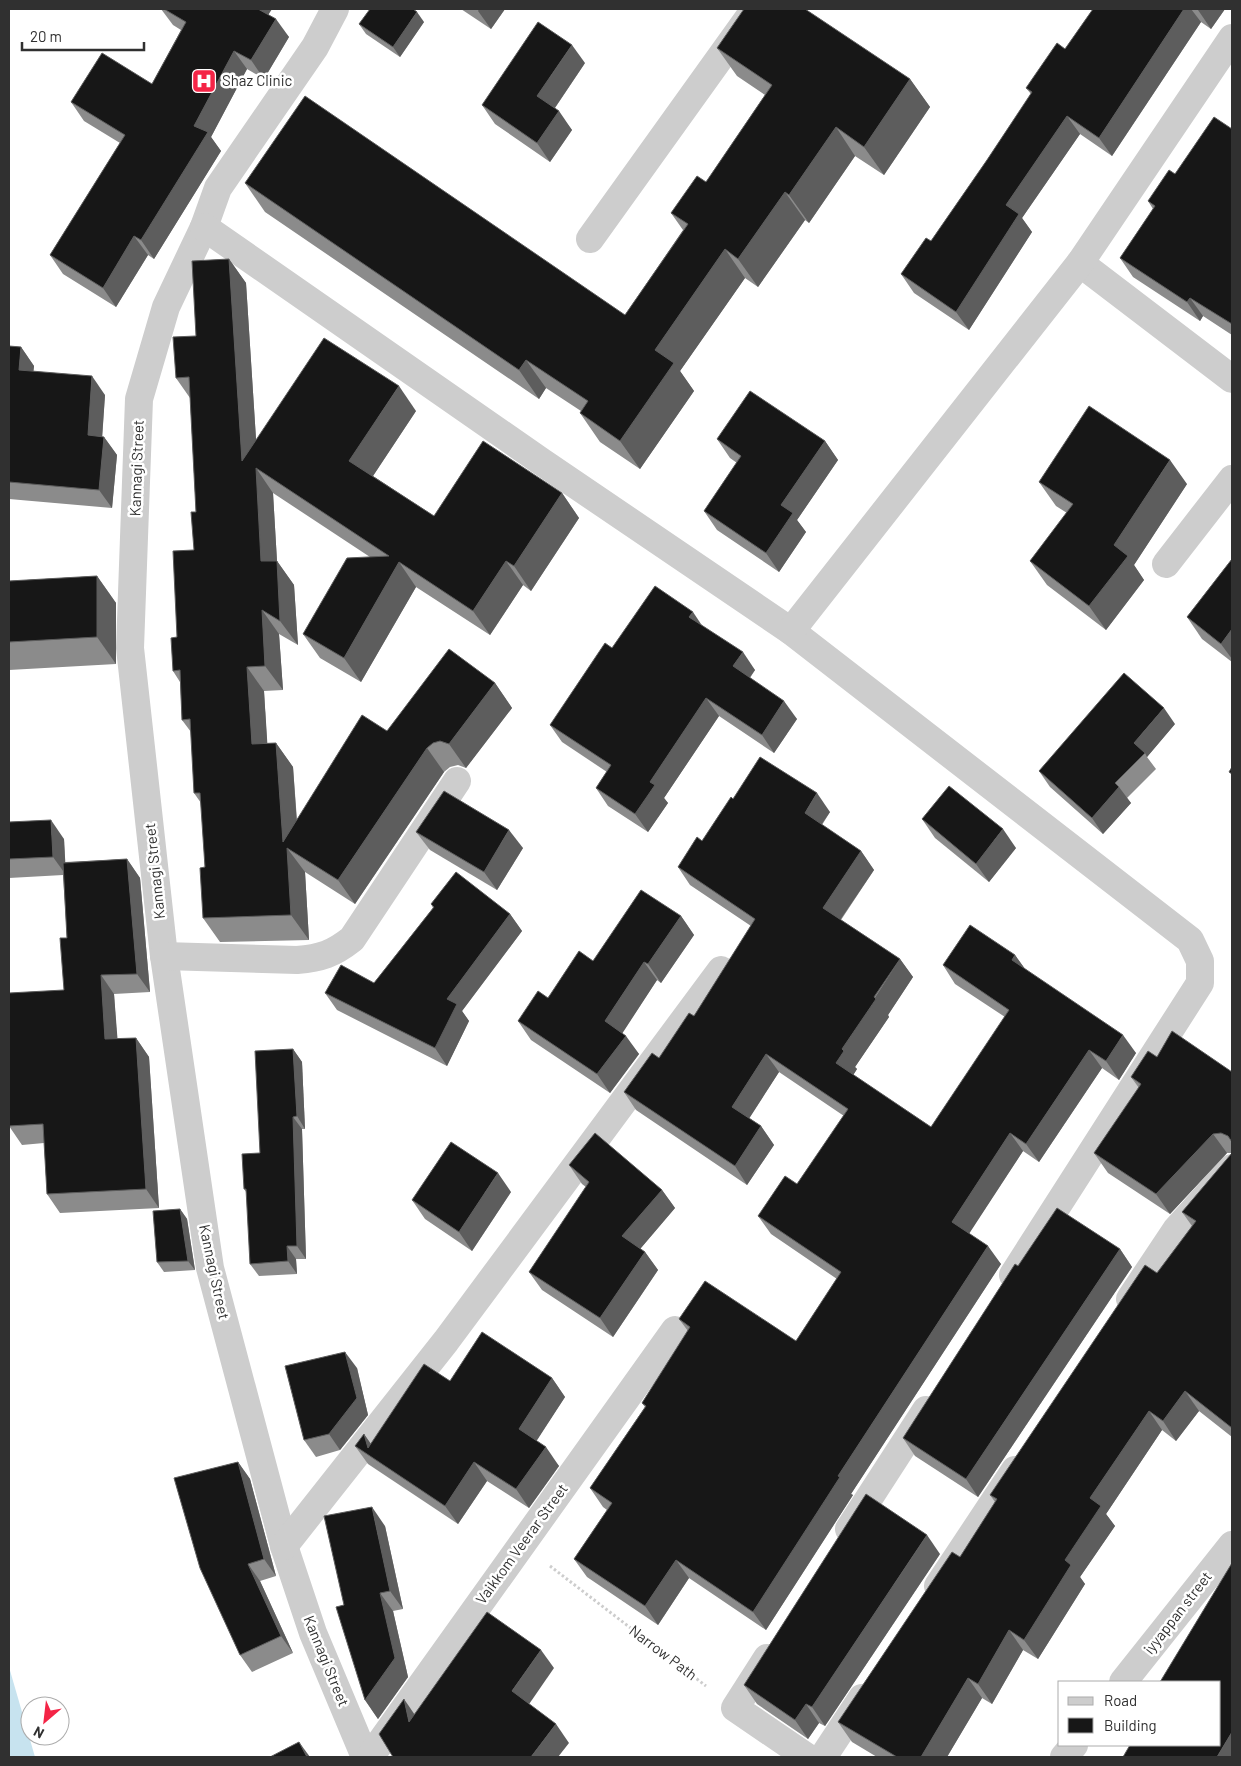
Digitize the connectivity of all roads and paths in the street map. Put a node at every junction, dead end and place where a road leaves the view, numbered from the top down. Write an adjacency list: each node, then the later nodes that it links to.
1 (335, 9): 4 (street, Kannagi Street)
2 (755, 9): 5 (street)
3 (1232, 38): 6 (street)
4 (204, 227): 10 (street); 12 (street, Kannagi Street)
5 (590, 239)
6 (1080, 263): 7 (street); 10 (street)
7 (1232, 379)
8 (1232, 479): 9 (street)
9 (1166, 564)
10 (791, 631): 15 (street)
11 (457, 781): 12 (street)
12 (164, 956): 22 (street, Kannagi Street)
13 (721, 970): 22 (street)
14 (1232, 1168): 16 (street)
15 (997, 1300)
16 (1115, 1321)
17 (675, 1330): 21 (street, Vaikkom Veerar Street)
18 (938, 1391): 23 (street)
19 (1027, 1453): 24 (street)
20 (1232, 1544): 27 (street, iyyappan street)
21 (522, 1545): 28 (path, Narrow Path); 31 (street, Vaikkom Veerar Street)
22 (284, 1546): 30 (street, Kannagi Street)
23 (836, 1550)
24 (922, 1609)
25 (783, 1633): 28 (street)
26 (878, 1675): 33 (street)
27 (1124, 1681)
28 (734, 1708): 32 (street)
29 (1073, 1746): 34 (street)
30 (365, 1757)
31 (370, 1757)
32 (807, 1757)
33 (823, 1757)
34 (1064, 1757)

